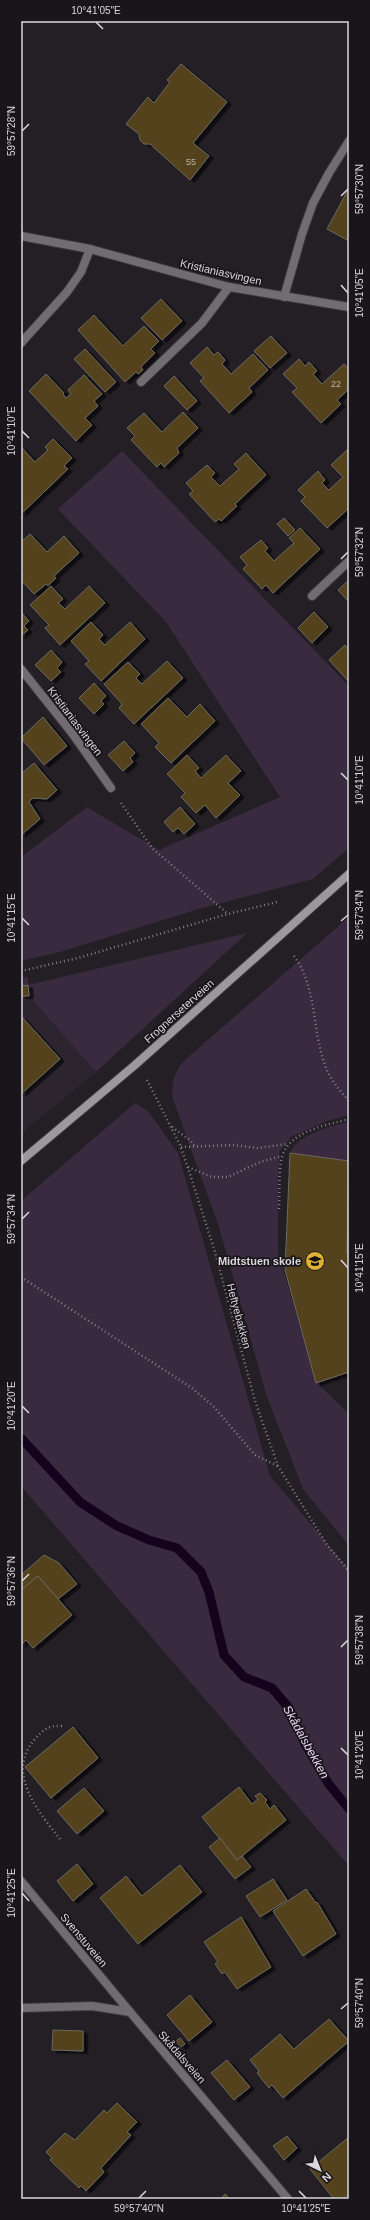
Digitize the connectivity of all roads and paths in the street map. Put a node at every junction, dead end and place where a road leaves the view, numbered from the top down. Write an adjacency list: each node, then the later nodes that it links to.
1 (349, 140): 5 (street)
2 (21, 236): 3 (street, Kristianiasvingen)
3 (90, 249): 4 (street, Kristianiasvingen); 7 (street)
4 (230, 287): 5 (street, Kristianiasvingen); 8 (street)
5 (284, 297): 6 (street, Kristianiasvingen)
6 (349, 307)
7 (21, 343)
8 (141, 382)
9 (349, 561): 10 (street)
10 (312, 596)
11 (21, 669): 12 (street, Kristianiasvingen)
12 (111, 788): 15 (path)
13 (349, 874): 26 (main road, Frognerseterveien)
14 (277, 902): 15 (path)
15 (228, 914): 17 (path)
16 (294, 956): 19 (path)
17 (21, 971)
18 (148, 1082): 21 (path, Heftyebakken)
19 (349, 1101)
20 (349, 1119): 22 (path)
21 (172, 1127): 23 (path, Heftyebakken); 24 (path)
22 (288, 1144): 24 (path); 25 (path)
23 (181, 1147): 24 (path); 27 (path, Heftyebakken)
24 (196, 1147)
25 (282, 1156): 27 (path); 28 (path)
26 (21, 1161)
27 (188, 1167): 30 (path, Heftyebakken)
28 (279, 1209)
29 (21, 1276): 30 (path)
30 (278, 1466): 31 (path, Heftyebakken)
31 (349, 1570)
32 (62, 1726): 33 (path)
33 (60, 1839)
34 (21, 1881): 36 (street, Svenstuveien)
35 (21, 2008): 36 (street)
36 (130, 2012): 37 (street, Skådalsveien)
37 (288, 2199)

